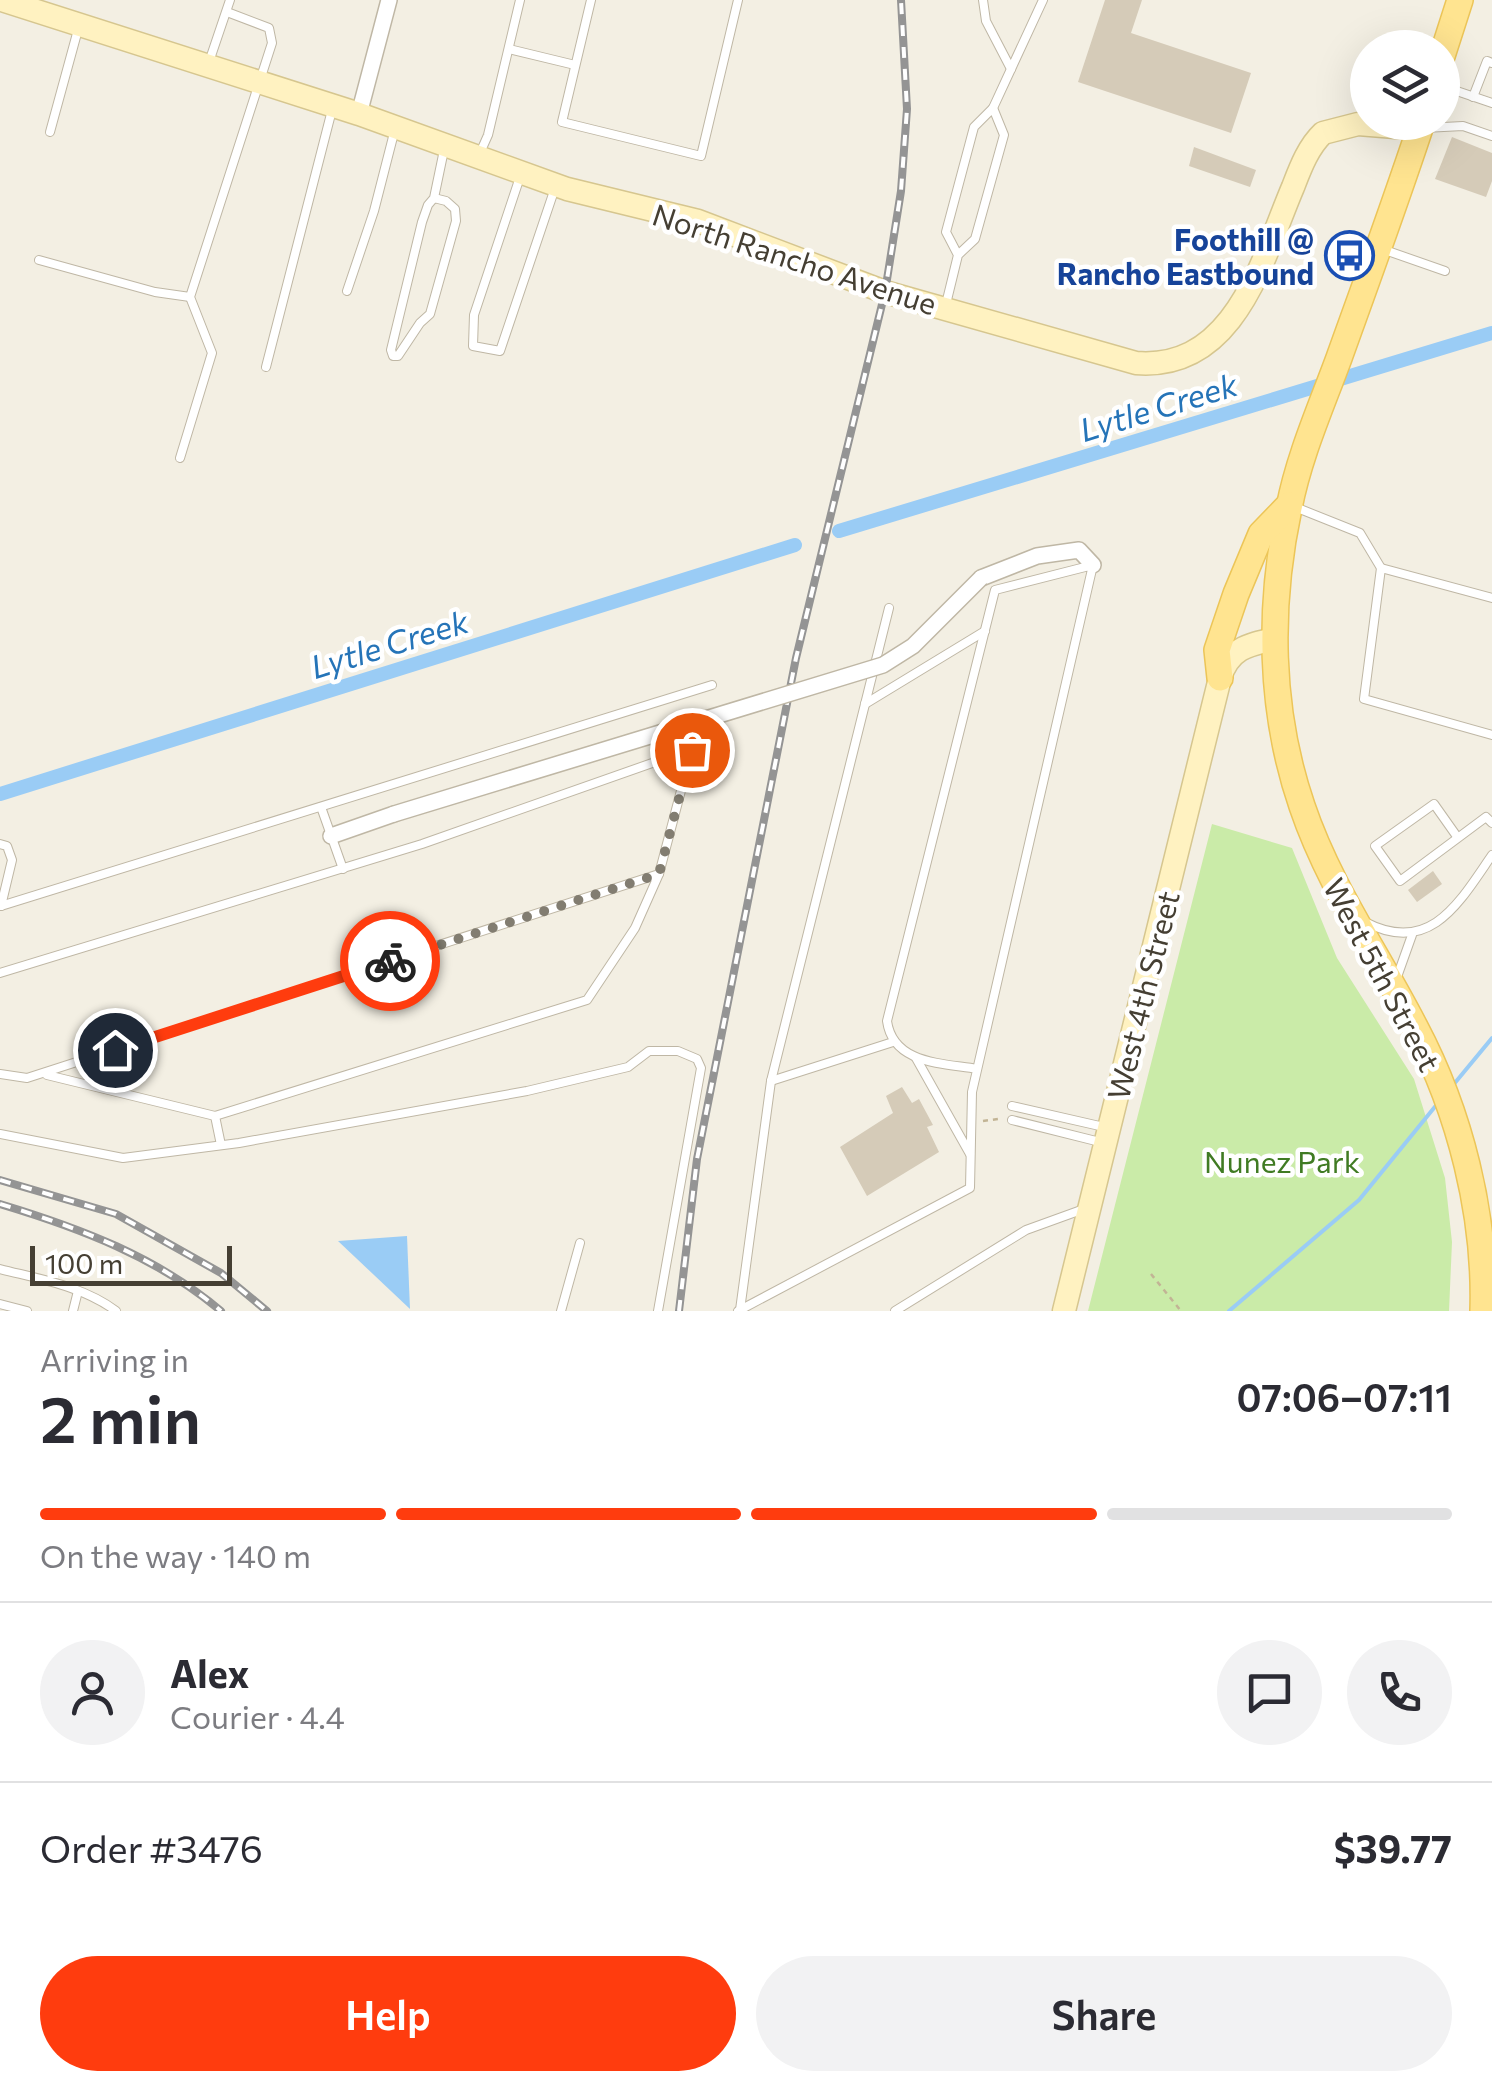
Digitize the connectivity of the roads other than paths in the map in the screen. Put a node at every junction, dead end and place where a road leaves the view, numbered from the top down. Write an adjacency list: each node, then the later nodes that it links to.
1 (2, 0): 11 (street, North Rancho Avenue)
2 (230, 0): 10 (lane)
3 (389, 0): 24 (street)
4 (520, 0): 13 (lane)
5 (590, 0): 16 (lane)
6 (738, 0): 16 (lane)
7 (983, 0): 17 (lane)
8 (1043, 0): 17 (lane)
9 (1460, 0): 12 (main road)
10 (227, 12): 15 (lane); 18 (lane)
11 (79, 25): 15 (street, North Rancho Avenue); 28 (lane)
12 (1450, 30)
13 (509, 49): 16 (lane); 32 (lane)
14 (1492, 63): 20 (lane)
15 (208, 66): 18 (street, North Rancho Avenue)
16 (575, 66)
17 (1011, 70): 23 (lane)
18 (260, 83): 22 (street, North Rancho Avenue); 41 (lane)
19 (1460, 92): 20 (lane)
20 (1474, 97): 21 (lane)
21 (1492, 103)
22 (333, 106): 24 (street, North Rancho Avenue); 43 (lane)
23 (993, 108): 37 (lane); 37 (lane)
24 (359, 114): 27 (street, North Rancho Avenue)
25 (1350, 125): 42 (street, North Rancho Avenue)
26 (1460, 126): 29 (lane)
27 (395, 128): 31 (street, North Rancho Avenue); 40 (lane)
28 (50, 132)
29 (1492, 136)
30 (1415, 140): 36 (main road)
31 (445, 146): 32 (street, North Rancho Avenue); 35 (lane)
32 (487, 166): 33 (street, North Rancho Avenue)
33 (521, 172): 34 (street, North Rancho Avenue); 34 (lane)
34 (556, 185): 42 (street, North Rancho Avenue)
35 (434, 198): 35 (lane)
36 (1378, 248): 39 (lane); 45 (main road)
37 (958, 255): 42 (lane)
38 (39, 260): 41 (lane)
39 (1444, 272)
40 (347, 290)
41 (190, 296): 44 (lane)
42 (945, 309)
43 (266, 366)
44 (180, 458)
45 (1289, 505): 47 (lane); 51 (main road, West 5th Street); 52 (main road)
46 (1093, 565): 50 (lane); 58 (street, bridge); 71 (lane)
47 (1381, 568): 48 (lane); 55 (lane)
48 (1492, 598)
49 (889, 608): 54 (lane)
50 (984, 632): 54 (lane); 69 (lane)
51 (1274, 639): 52 (street); 65 (main road, West 5th Street)
52 (1220, 678): 79 (street, West 4th Street)
53 (712, 685): 56 (lane)
54 (865, 704): 74 (lane)
55 (1492, 736)
56 (321, 807): 58 (lane); 64 (lane)
57 (1492, 823): 59 (lane)
58 (331, 836): 62 (lane)
59 (1458, 838): 59 (lane)
60 (0, 844): 64 (lane)
61 (1492, 855): 66 (lane)
62 (343, 869): 63 (lane); 67 (lane)
63 (659, 874): 73 (lane); 76 (lane)
64 (1, 908)
65 (1350, 914): 66 (lane); 68 (main road, West 5th Street)
66 (1412, 934): 68 (lane)
67 (0, 973)
68 (1394, 990): 95 (main road, West 5th Street)
69 (893, 1042): 70 (lane); 74 (lane)
70 (916, 1058): 71 (lane); 81 (lane)
71 (977, 1069): 81 (lane)
72 (0, 1074): 73 (lane)
73 (42, 1074): 76 (lane)
74 (770, 1082): 92 (lane)
75 (1012, 1106): 79 (lane)
76 (215, 1116): 80 (lane)
77 (1012, 1120): 79 (lane)
78 (0, 1134): 80 (lane)
79 (1107, 1136): 82 (street, West 4th Street)
80 (220, 1145): 91 (lane)
81 (971, 1154): 92 (lane)
82 (1089, 1207): 93 (lane); 94 (street, West 4th Street)
83 (580, 1243): 90 (lane)
84 (0, 1268): 85 (lane)
85 (78, 1291): 88 (lane); 89 (lane)
86 (0, 1304): 87 (lane)
87 (28, 1311)
88 (74, 1311)
89 (116, 1311)
90 (561, 1311)
91 (658, 1311)
92 (739, 1311)
93 (894, 1311)
94 (1064, 1311)
95 (1483, 1311)

